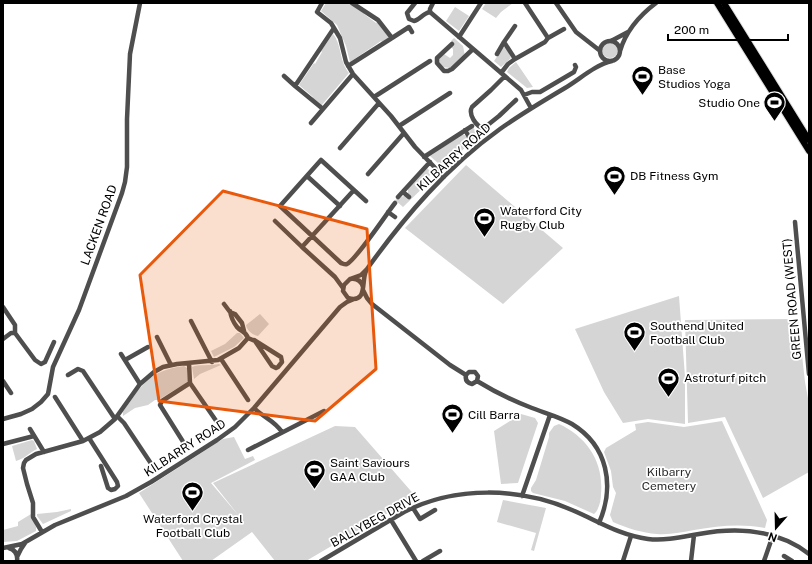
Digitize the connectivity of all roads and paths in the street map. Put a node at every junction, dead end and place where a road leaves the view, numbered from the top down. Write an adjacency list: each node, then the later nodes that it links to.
1 (140, 3): 112 (street, LACKEN ROAD)
2 (322, 3): 15 (street)
3 (352, 3): 19 (street)
4 (415, 3): 12 (street)
5 (433, 3): 12 (street)
6 (481, 3): 18 (street)
7 (525, 3): 20 (street)
8 (556, 3): 21 (street)
9 (656, 3): 17 (street)
10 (717, 3): 55 (main road)
11 (724, 3): 53 (main road)
12 (430, 12): 18 (street)
13 (514, 26): 23 (street)
14 (409, 27): 19 (street)
15 (334, 28): 34 (street); 39 (street)
16 (564, 29): 20 (street)
17 (630, 30): 22 (street); 28 (street)
18 (459, 37): 26 (street)
19 (392, 38): 34 (street)
20 (548, 38): 30 (street)
21 (588, 41): 24 (street); 27 (street)
22 (611, 41): 24 (street); 28 (street)
23 (504, 42): 29 (street); 30 (street)
24 (605, 42): 27 (street)
25 (452, 44): 26 (street)
26 (473, 49): 37 (street)
27 (600, 52): 32 (street); 35 (street)
28 (620, 52): 32 (street)
29 (497, 54)
30 (514, 59): 37 (street)
31 (430, 61): 42 (street)
32 (612, 61): 35 (street, KILBARRY ROAD)
33 (575, 65): 41 (street)
34 (348, 66): 36 (street)
35 (594, 69): 45 (street, KILBARRY ROAD)
36 (353, 74): 42 (street); 46 (street)
37 (503, 74): 41 (street); 43 (street)
38 (284, 76): 39 (street)
39 (296, 86): 46 (street)
40 (450, 93): 48 (street)
41 (524, 95): 45 (street)
42 (374, 97): 44 (street)
43 (516, 100)
44 (379, 103): 48 (street); 54 (street)
45 (530, 108): 60 (street, KILBARRY ROAD)
46 (323, 109): 47 (street)
47 (311, 123)
48 (399, 126): 51 (street)
49 (472, 126): 50 (street)
50 (465, 130): 52 (street); 56 (street)
51 (404, 133): 56 (street); 58 (street)
52 (469, 137)
53 (809, 140)
54 (340, 148)
55 (809, 151)
56 (424, 157): 57 (street)
57 (430, 162): 60 (street); 62 (street)
58 (368, 174)
59 (307, 176): 61 (street); 67 (street); 72 (street)
60 (444, 177): 74 (street, KILBARRY ROAD)
61 (354, 190): 65 (street); 67 (street)
62 (403, 192): 63 (street); 64 (street)
63 (398, 197)
64 (409, 197)
65 (366, 202)
66 (394, 203): 68 (street)
67 (340, 206): 72 (street)
68 (388, 212): 69 (street); 72 (street)
69 (395, 217)
70 (275, 221): 73 (street)
71 (795, 222): 98 (street, GREEN ROAD (WEST))
72 (312, 236): 73 (street)
73 (302, 247): 75 (street)
74 (367, 269): 76 (street, KILBARRY ROAD); 77 (street, KILBARRY ROAD)
75 (335, 277): 76 (street); 78 (street)
76 (348, 280): 77 (street); 78 (street, KILBARRY ROAD)
77 (363, 288): 79 (street); 81 (street)
78 (343, 289): 79 (street); 83 (street, KILBARRY ROAD)
79 (356, 299): 81 (street); 83 (street, KILBARRY ROAD)
80 (224, 304): 87 (street)
81 (372, 304): 100 (street)
82 (3, 307): 85 (street)
83 (338, 309): 108 (street, KILBARRY ROAD)
84 (190, 321): 95 (street)
85 (15, 332): 88 (street); 90 (street)
86 (157, 337): 97 (street)
87 (248, 338): 89 (street); 93 (street)
88 (3, 339)
89 (254, 340): 89 (street)
90 (54, 342)
91 (148, 347): 94 (street)
92 (121, 354): 94 (street)
93 (221, 359): 95 (street); 107 (street)
94 (125, 360): 104 (street)
95 (212, 362): 96 (street)
96 (189, 363): 97 (street); 103 (street)
97 (171, 365): 104 (street)
98 (809, 374)
99 (68, 375): 111 (street)
100 (466, 375): 102 (street); 102 (street)
101 (3, 381): 105 (street)
102 (477, 381): 110 (street)
103 (190, 383): 113 (street); 120 (street)
104 (140, 384): 111 (street)
105 (11, 393)
106 (54, 397): 118 (street)
107 (248, 400)
108 (254, 408): 115 (street); 130 (street, KILBARRY ROAD)
109 (324, 411): 115 (street)
110 (550, 415): 125 (street); 129 (street)
111 (116, 418): 117 (street); 124 (street)
112 (3, 419)
113 (219, 425)
114 (30, 428): 116 (street)
115 (282, 432): 121 (street)
116 (34, 436): 119 (street); 122 (street)
117 (89, 438): 118 (street); 123 (street)
118 (83, 441): 122 (street)
119 (3, 444)
120 (187, 448)
121 (248, 450)
122 (44, 452): 130 (street)
123 (101, 466)
124 (154, 468)
125 (522, 496): 126 (street, BALLYBEG DRIVE); 129 (street, BALLYBEG DRIVE)
126 (413, 508): 127 (street); 128 (street, BALLYBEG DRIVE)
127 (435, 510)
128 (391, 520): 140 (street, BALLYBEG DRIVE); 141 (street)
129 (599, 523): 133 (street, BALLYBEG DRIVE)
130 (42, 532): 134 (street, KILBARRY ROAD)
131 (694, 535): 132 (street, BALLYBEG DRIVE); 133 (street, BALLYBEG DRIVE); 144 (street)
132 (773, 535): 137 (street, BALLYBEG DRIVE); 145 (street)
133 (631, 536): 143 (street)
134 (26, 542): 135 (street, KILBARRY ROAD); 139 (street, KILBARRY ROAD)
135 (5, 548): 139 (street)
136 (440, 551): 142 (street)
137 (809, 554)
138 (784, 556): 146 (street)
139 (17, 560)
140 (321, 561)
141 (416, 561)
142 (423, 561)
143 (623, 561)
144 (691, 561)
145 (764, 561)
146 (792, 561)

